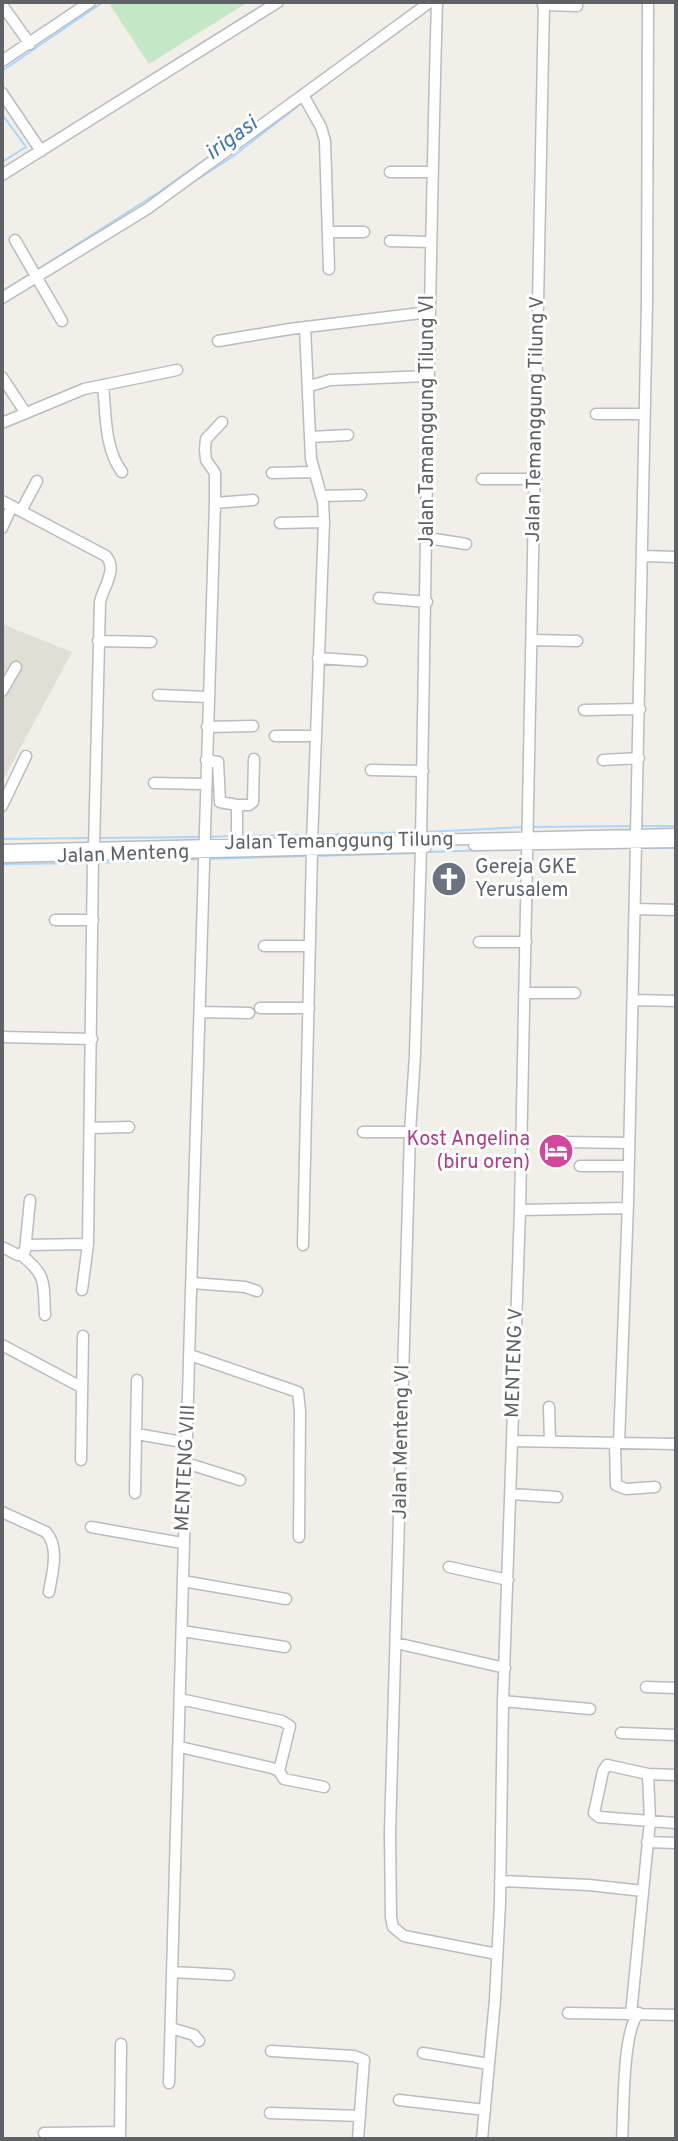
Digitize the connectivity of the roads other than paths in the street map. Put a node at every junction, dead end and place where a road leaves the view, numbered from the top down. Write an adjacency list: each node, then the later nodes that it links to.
1 (278, 2): 13 (street)
2 (430, 2): 12 (street)
3 (437, 2): 15 (street, Jalan Tamanggung Tilung VI)
4 (648, 2): 36 (street)
5 (84, 4): 9 (street)
6 (544, 4): 8 (street); 45 (street, Jalan Temanggung Tilung V)
7 (2, 5): 9 (street)
8 (577, 6)
9 (30, 44): 10 (street)
10 (2, 61)
11 (2, 93): 13 (street)
12 (303, 95): 17 (street); 23 (street)
13 (41, 151): 16 (street)
14 (390, 172): 15 (street)
15 (432, 172): 21 (street, Jalan Tamanggung Tilung VI)
16 (2, 175)
17 (328, 232): 18 (street); 22 (street)
18 (364, 232)
19 (15, 240): 23 (street)
20 (390, 241): 21 (street)
21 (430, 242): 25 (street, Jalan Tamanggung Tilung VI)
22 (329, 269)
23 (36, 278): 24 (street); 26 (street)
24 (2, 298)
25 (429, 312): 27 (street); 30 (street, Jalan Tamanggung Tilung VI)
26 (62, 321)
27 (305, 327): 28 (street); 33 (street)
28 (218, 341)
29 (177, 370): 32 (street)
30 (427, 376): 33 (street); 55 (street, Jalan Tamanggung Tilung VI)
31 (2, 377): 34 (street)
32 (103, 385): 34 (street); 41 (street)
33 (310, 386): 40 (street)
34 (25, 412): 38 (street)
35 (596, 414): 36 (street)
36 (645, 414): 57 (street)
37 (222, 422): 50 (street, MENTENG VIII)
38 (2, 423)
39 (348, 435): 40 (street)
40 (311, 437): 42 (street)
41 (122, 472)
42 (314, 472): 43 (street); 48 (street)
43 (272, 473)
44 (482, 479): 45 (street)
45 (536, 479): 61 (street, Jalan Temanggung Tilung V)
46 (37, 481): 51 (street)
47 (361, 495): 48 (street)
48 (321, 496): 52 (street)
49 (253, 500): 50 (street)
50 (215, 503): 70 (street, MENTENG VIII)
51 (12, 506): 54 (street); 62 (street)
52 (324, 522): 53 (street); 65 (street)
53 (280, 523)
54 (2, 528)
55 (428, 538): 56 (street); 60 (street, Jalan Tamanggung Tilung VI)
56 (466, 544)
57 (643, 556): 58 (street); 71 (street)
58 (676, 557)
59 (379, 598): 60 (street)
60 (427, 602): 83 (street, Jalan Tamanggung Tilung VI)
61 (532, 640): 63 (street); 90 (street, Jalan Temanggung Tilung V)
62 (98, 641): 64 (street); 97 (street)
63 (577, 641)
64 (151, 642)
65 (318, 658): 66 (street); 76 (street)
66 (362, 661)
67 (16, 667): 68 (street)
68 (2, 691)
69 (158, 695): 70 (street)
70 (208, 697): 74 (street, MENTENG VIII)
71 (640, 709): 72 (street); 78 (street)
72 (584, 710)
73 (253, 726): 74 (street)
74 (207, 727): 80 (street, MENTENG VIII)
75 (275, 736): 76 (street)
76 (315, 736): 94 (street)
77 (26, 756): 87 (street)
78 (639, 758): 81 (street); 89 (street)
79 (254, 759): 86 (street)
80 (206, 760): 85 (street, MENTENG VIII); 86 (street)
81 (603, 760)
82 (371, 770): 83 (street)
83 (423, 771): 92 (street, Jalan Tamanggung Tilung VI)
84 (154, 783): 85 (street)
85 (205, 784): 95 (street, MENTENG VIII)
86 (237, 805): 93 (street)
87 (2, 806)
88 (676, 834): 89 (street, Jalan Temanggung Tilung)
89 (636, 839): 90 (street, Jalan Temanggung Tilung); 91 (street); 99 (street)
90 (528, 840): 92 (street, Jalan Temanggung Tilung); 104 (street, MENTENG V)
91 (676, 842)
92 (421, 843): 94 (street, Jalan Temanggung Tilung); 118 (street, Jalan Menteng VI)
93 (237, 844): 94 (street, Jalan Temanggung Tilung); 95 (street, Jalan Temanggung Tilung)
94 (312, 847): 95 (street, Jalan Menteng); 106 (street)
95 (203, 849): 97 (street, Jalan Temanggung Tilung); 112 (street, MENTENG VIII)
96 (2, 850): 97 (street, Jalan Temanggung Tilung)
97 (94, 852): 98 (street, Jalan Menteng); 102 (street)
98 (2, 857)
99 (635, 909): 100 (street); 109 (street)
100 (676, 910)
101 (55, 920): 102 (street)
102 (93, 920): 114 (street)
103 (479, 942): 104 (street)
104 (526, 942): 107 (street, MENTENG V)
105 (264, 946): 106 (street)
106 (310, 946): 111 (street)
107 (524, 993): 108 (street); 125 (street, MENTENG V)
108 (575, 993)
109 (633, 1000): 110 (street); 120 (street)
110 (676, 1001)
111 (309, 1008): 112 (street); 127 (street)
112 (200, 1012): 130 (street, MENTENG VIII)
113 (2, 1037): 114 (street)
114 (92, 1039): 116 (street)
115 (129, 1127): 116 (street)
116 (91, 1128): 126 (street)
117 (363, 1132): 118 (street)
118 (410, 1132): 163 (street, Jalan Menteng VI)
119 (563, 1142): 120 (street)
120 (629, 1143): 122 (street)
121 (580, 1166): 122 (street)
122 (628, 1166): 124 (street)
123 (30, 1200): 129 (street)
124 (628, 1208): 125 (street); 144 (street)
125 (520, 1210): 141 (street, MENTENG V)
126 (88, 1244): 129 (street); 131 (street)
127 (303, 1245)
128 (2, 1247): 129 (street)
129 (23, 1250): 133 (street)
130 (192, 1283): 132 (street); 136 (street, MENTENG VIII)
131 (82, 1290)
132 (257, 1291)
133 (45, 1315)
134 (83, 1336): 138 (street)
135 (2, 1345): 138 (street)
136 (190, 1355): 143 (street, MENTENG VIII); 155 (street)
137 (137, 1380): 140 (street)
138 (81, 1387): 146 (street)
139 (549, 1407): 142 (street)
140 (137, 1434): 143 (street); 150 (street)
141 (513, 1441): 142 (street); 151 (street, MENTENG V)
142 (550, 1442): 144 (street)
143 (188, 1443): 147 (street, MENTENG VIII)
144 (617, 1443): 145 (street); 149 (street)
145 (676, 1444)
146 (81, 1460)
147 (186, 1463): 148 (street); 156 (street, MENTENG VIII)
148 (240, 1480)
149 (655, 1487)
150 (135, 1493)
151 (511, 1494): 152 (street); 158 (street, MENTENG V)
152 (557, 1497)
153 (2, 1512): 160 (street)
154 (91, 1527): 156 (street)
155 (299, 1537)
156 (182, 1543): 159 (street, MENTENG VIII)
157 (449, 1567): 158 (street)
158 (508, 1580): 165 (street, MENTENG V)
159 (183, 1581): 161 (street); 162 (street, MENTENG VIII)
160 (49, 1592)
161 (286, 1599)
162 (182, 1631): 164 (street); 168 (street, MENTENG VIII)
163 (396, 1643): 165 (street); 184 (street, Jalan Menteng VI)
164 (285, 1647)
165 (505, 1668): 169 (street, MENTENG V)
166 (646, 1687): 167 (street)
167 (676, 1688)
168 (180, 1699): 173 (street, MENTENG VIII); 174 (street)
169 (503, 1701): 170 (street); 182 (street, MENTENG V)
170 (590, 1709)
171 (621, 1733): 172 (street)
172 (676, 1735)
173 (180, 1747): 174 (street); 185 (street, MENTENG VIII)
174 (279, 1771): 177 (street)
175 (648, 1774): 176 (street); 178 (street); 178 (street)
176 (676, 1775)
177 (324, 1787)
178 (650, 1821): 179 (street); 180 (street)
179 (676, 1823)
180 (647, 1842): 181 (street); 183 (street)
181 (676, 1843)
182 (500, 1881): 183 (street); 184 (street, MENTENG V)
183 (643, 1891): 188 (street)
184 (497, 1954): 195 (street, MENTENG V)
185 (172, 1972): 186 (street); 190 (street, MENTENG VIII)
186 (229, 1975)
187 (568, 2013): 188 (street)
188 (635, 2014): 189 (street); 205 (street)
189 (676, 2015)
190 (171, 2028): 191 (street); 196 (street, MENTENG VIII)
191 (199, 2041)
192 (121, 2044): 202 (street)
193 (271, 2051): 200 (street)
194 (423, 2053): 195 (street)
195 (489, 2064): 198 (street, MENTENG V)
196 (169, 2083)
197 (399, 2100): 198 (street)
198 (485, 2110): 204 (street, MENTENG V)
199 (270, 2113): 200 (street)
200 (360, 2116): 203 (street)
201 (44, 2133): 202 (street)
202 (120, 2136)
203 (358, 2139)
204 (482, 2139)
205 (622, 2139)

